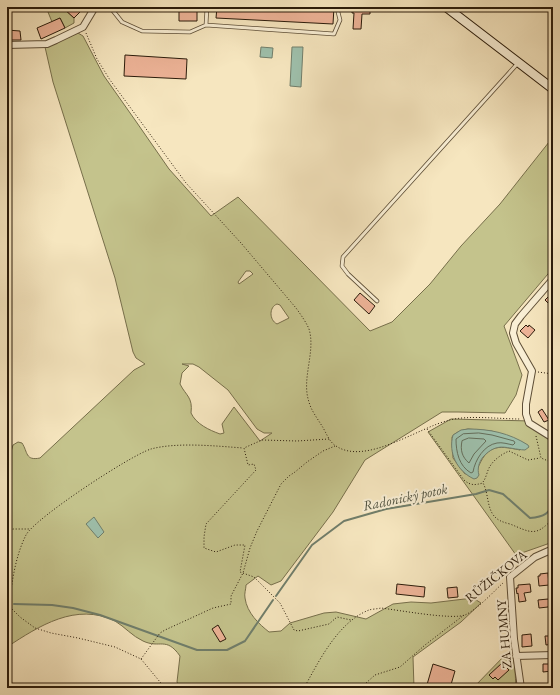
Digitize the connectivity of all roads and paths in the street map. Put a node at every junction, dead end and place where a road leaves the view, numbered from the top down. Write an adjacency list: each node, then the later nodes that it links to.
1 (95, 7): 7 (street)
2 (110, 7): 6 (lane)
3 (207, 7): 6 (lane)
4 (339, 7): 6 (lane)
5 (446, 7): 9 (street)
6 (206, 25)
7 (83, 27): 8 (street); 19 (path)
8 (7, 45)
9 (519, 62): 10 (street); 12 (lane)
10 (553, 89)
11 (553, 279): 13 (street)
12 (377, 301)
13 (532, 371): 14 (path); 15 (street)
14 (553, 374)
15 (529, 423): 16 (path); 18 (street)
16 (427, 429): 20 (path); 24 (path)
17 (535, 434): 22 (path)
18 (553, 438)
19 (329, 439): 20 (path); 21 (path)
20 (335, 446): 29 (path)
21 (244, 448): 26 (path); 29 (path)
22 (541, 458): 23 (path); 24 (path)
23 (553, 463)
24 (483, 483): 25 (path)
25 (553, 518)
26 (31, 529): 27 (path); 31 (path)
27 (7, 531)
28 (553, 549): 30 (street, RŮŽIČKOVA)
29 (243, 573): 34 (path); 37 (path)
30 (510, 577): 33 (path, RŮŽIČKOVA); 36 (street, ZA HUMNY)
31 (10, 606): 32 (path); 37 (path)
32 (7, 611)
33 (465, 615): 34 (path, RŮŽIČKOVA); 40 (path)
34 (352, 620): 39 (path)
35 (553, 655): 36 (street)
36 (516, 656): 41 (street, ZA HUMNY)
37 (141, 658): 38 (path)
38 (165, 688)
39 (304, 688)
40 (362, 688)
41 (521, 688)

